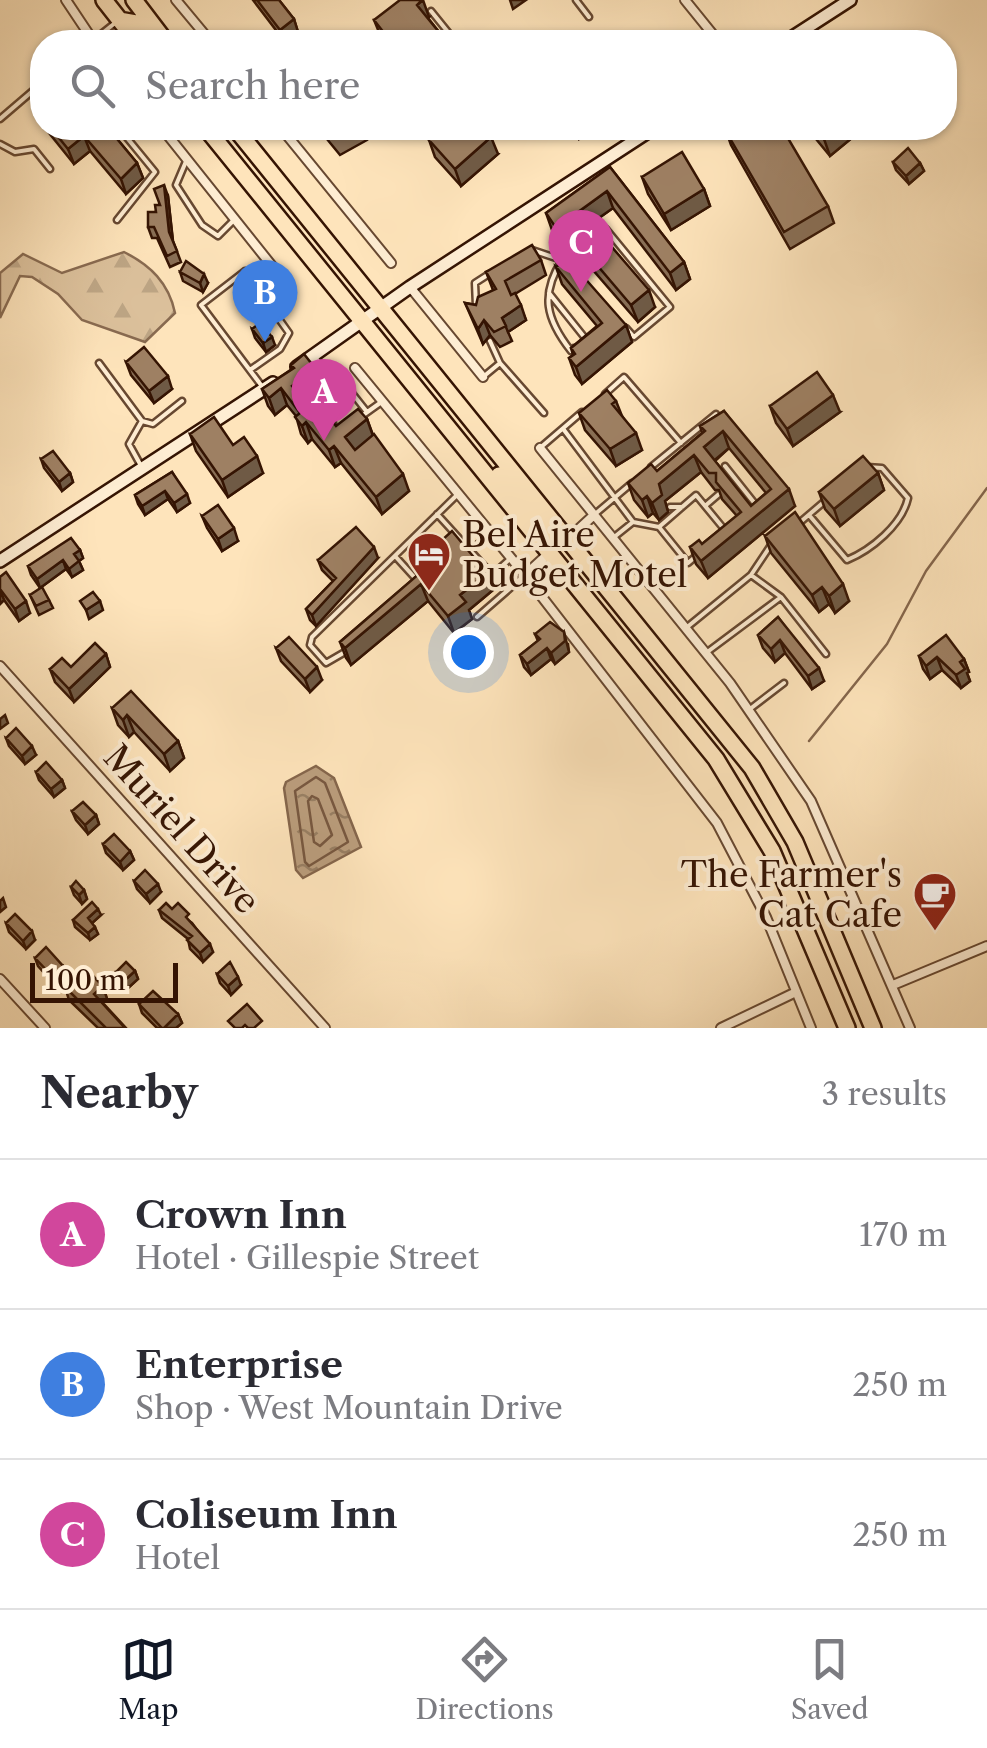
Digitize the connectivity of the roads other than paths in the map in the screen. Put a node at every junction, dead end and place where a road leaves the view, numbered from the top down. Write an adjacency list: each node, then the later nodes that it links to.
1 (66, 0): 12 (street)
2 (104, 0): 11 (highway)
3 (119, 0): 8 (highway)
4 (176, 0): 17 (street)
5 (576, 0): 10 (lane)
6 (685, 0): 19 (street)
7 (850, 0): 20 (street)
8 (139, 2): 16 (highway)
9 (431, 10): 18 (lane)
10 (589, 17)
11 (119, 20): 13 (lane); 14 (highway); 15 (highway)
12 (85, 30)
13 (107, 30)
14 (127, 30)
15 (142, 30)
16 (158, 30)
17 (201, 30)
18 (447, 30)
19 (709, 30)
20 (804, 30)
21 (30, 93): 22 (lane)
22 (0, 119)
23 (129, 140): 33 (lane)
24 (172, 140): 30 (street)
25 (216, 140): 47 (highway)
26 (245, 140): 45 (highway)
27 (290, 140): 38 (street)
28 (636, 140): 42 (street)
29 (0, 144): 31 (lane)
30 (187, 159): 32 (street); 32 (lane)
31 (50, 169)
32 (235, 219): 41 (street)
33 (117, 220)
34 (595, 236): 48 (lane)
35 (584, 244): 37 (lane)
36 (526, 251): 37 (lane)
37 (562, 260): 39 (lane); 43 (lane)
38 (391, 264)
39 (575, 268)
40 (492, 272): 46 (lane)
41 (288, 286): 44 (lane)
42 (410, 287): 45 (street); 55 (street)
43 (548, 293): 43 (lane)
44 (268, 302): 54 (lane); 54 (lane)
45 (380, 309): 47 (street); 93 (highway)
46 (479, 315)
47 (364, 322): 50 (street); 62 (highway)
48 (622, 323)
49 (490, 340): 52 (lane)
50 (314, 356): 56 (lane); 57 (street)
51 (99, 363): 66 (lane)
52 (500, 363): 55 (lane); 64 (lane)
53 (356, 368): 59 (street)
54 (250, 370): 57 (lane)
55 (483, 377)
56 (335, 382): 63 (lane); 69 (lane)
57 (264, 388): 73 (street)
58 (600, 398): 70 (lane)
59 (382, 401): 63 (lane); 78 (street)
60 (182, 402): 66 (lane)
61 (588, 408): 68 (lane)
62 (436, 411): 93 (highway); 99 (highway)
63 (367, 412): 67 (lane)
64 (544, 413)
65 (716, 414): 70 (lane)
66 (142, 421): 73 (lane)
67 (354, 422)
68 (563, 429): 71 (lane); 80 (lane)
69 (340, 432)
70 (681, 442): 80 (lane)
71 (540, 448): 87 (street)
72 (725, 466): 75 (lane)
73 (142, 468): 102 (street)
74 (853, 478): 86 (lane)
75 (737, 480): 76 (lane); 84 (lane)
76 (728, 487)
77 (838, 490): 86 (lane)
78 (458, 494): 85 (lane); 91 (street)
79 (719, 494): 82 (lane)
80 (616, 497): 87 (lane); 89 (lane)
81 (670, 506): 83 (lane)
82 (705, 506): 83 (lane); 96 (lane)
83 (682, 507): 90 (lane)
84 (762, 511)
85 (437, 514): 97 (lane); 100 (lane)
86 (809, 514): 92 (lane)
87 (594, 515): 93 (street); 94 (street)
88 (656, 517): 90 (lane)
89 (633, 522): 90 (lane); 94 (lane)
90 (656, 527): 98 (lane)
91 (490, 532): 97 (lane); 101 (street)
92 (788, 532)
93 (568, 538): 126 (highway)
94 (612, 538): 110 (street)
95 (776, 541): 105 (lane)
96 (714, 542)
97 (470, 551): 103 (lane)
98 (701, 552)
99 (549, 553): 104 (street); 125 (highway)
100 (395, 556): 106 (lane); 111 (lane)
101 (512, 558): 103 (lane); 104 (street)
102 (0, 561)
103 (492, 575): 107 (lane)
104 (526, 575): 107 (lane); 120 (street)
105 (751, 575): 108 (lane); 110 (lane)
106 (422, 586)
107 (507, 591): 109 (lane)
108 (782, 597): 112 (lane); 113 (lane)
109 (477, 617)
110 (686, 628): 112 (street)
111 (346, 651)
112 (706, 654): 116 (street)
113 (826, 654)
114 (0, 666): 122 (street, Muriel Drive)
115 (784, 684): 116 (lane)
116 (750, 710): 119 (street)
117 (987, 946): 119 (street)
118 (0, 979): 121 (street)
119 (893, 986): 127 (street)
120 (796, 992): 123 (street); 124 (street)
121 (45, 1028)
122 (325, 1028)
123 (721, 1028)
124 (811, 1028)
125 (846, 1028)
126 (872, 1028)
127 (910, 1028)

